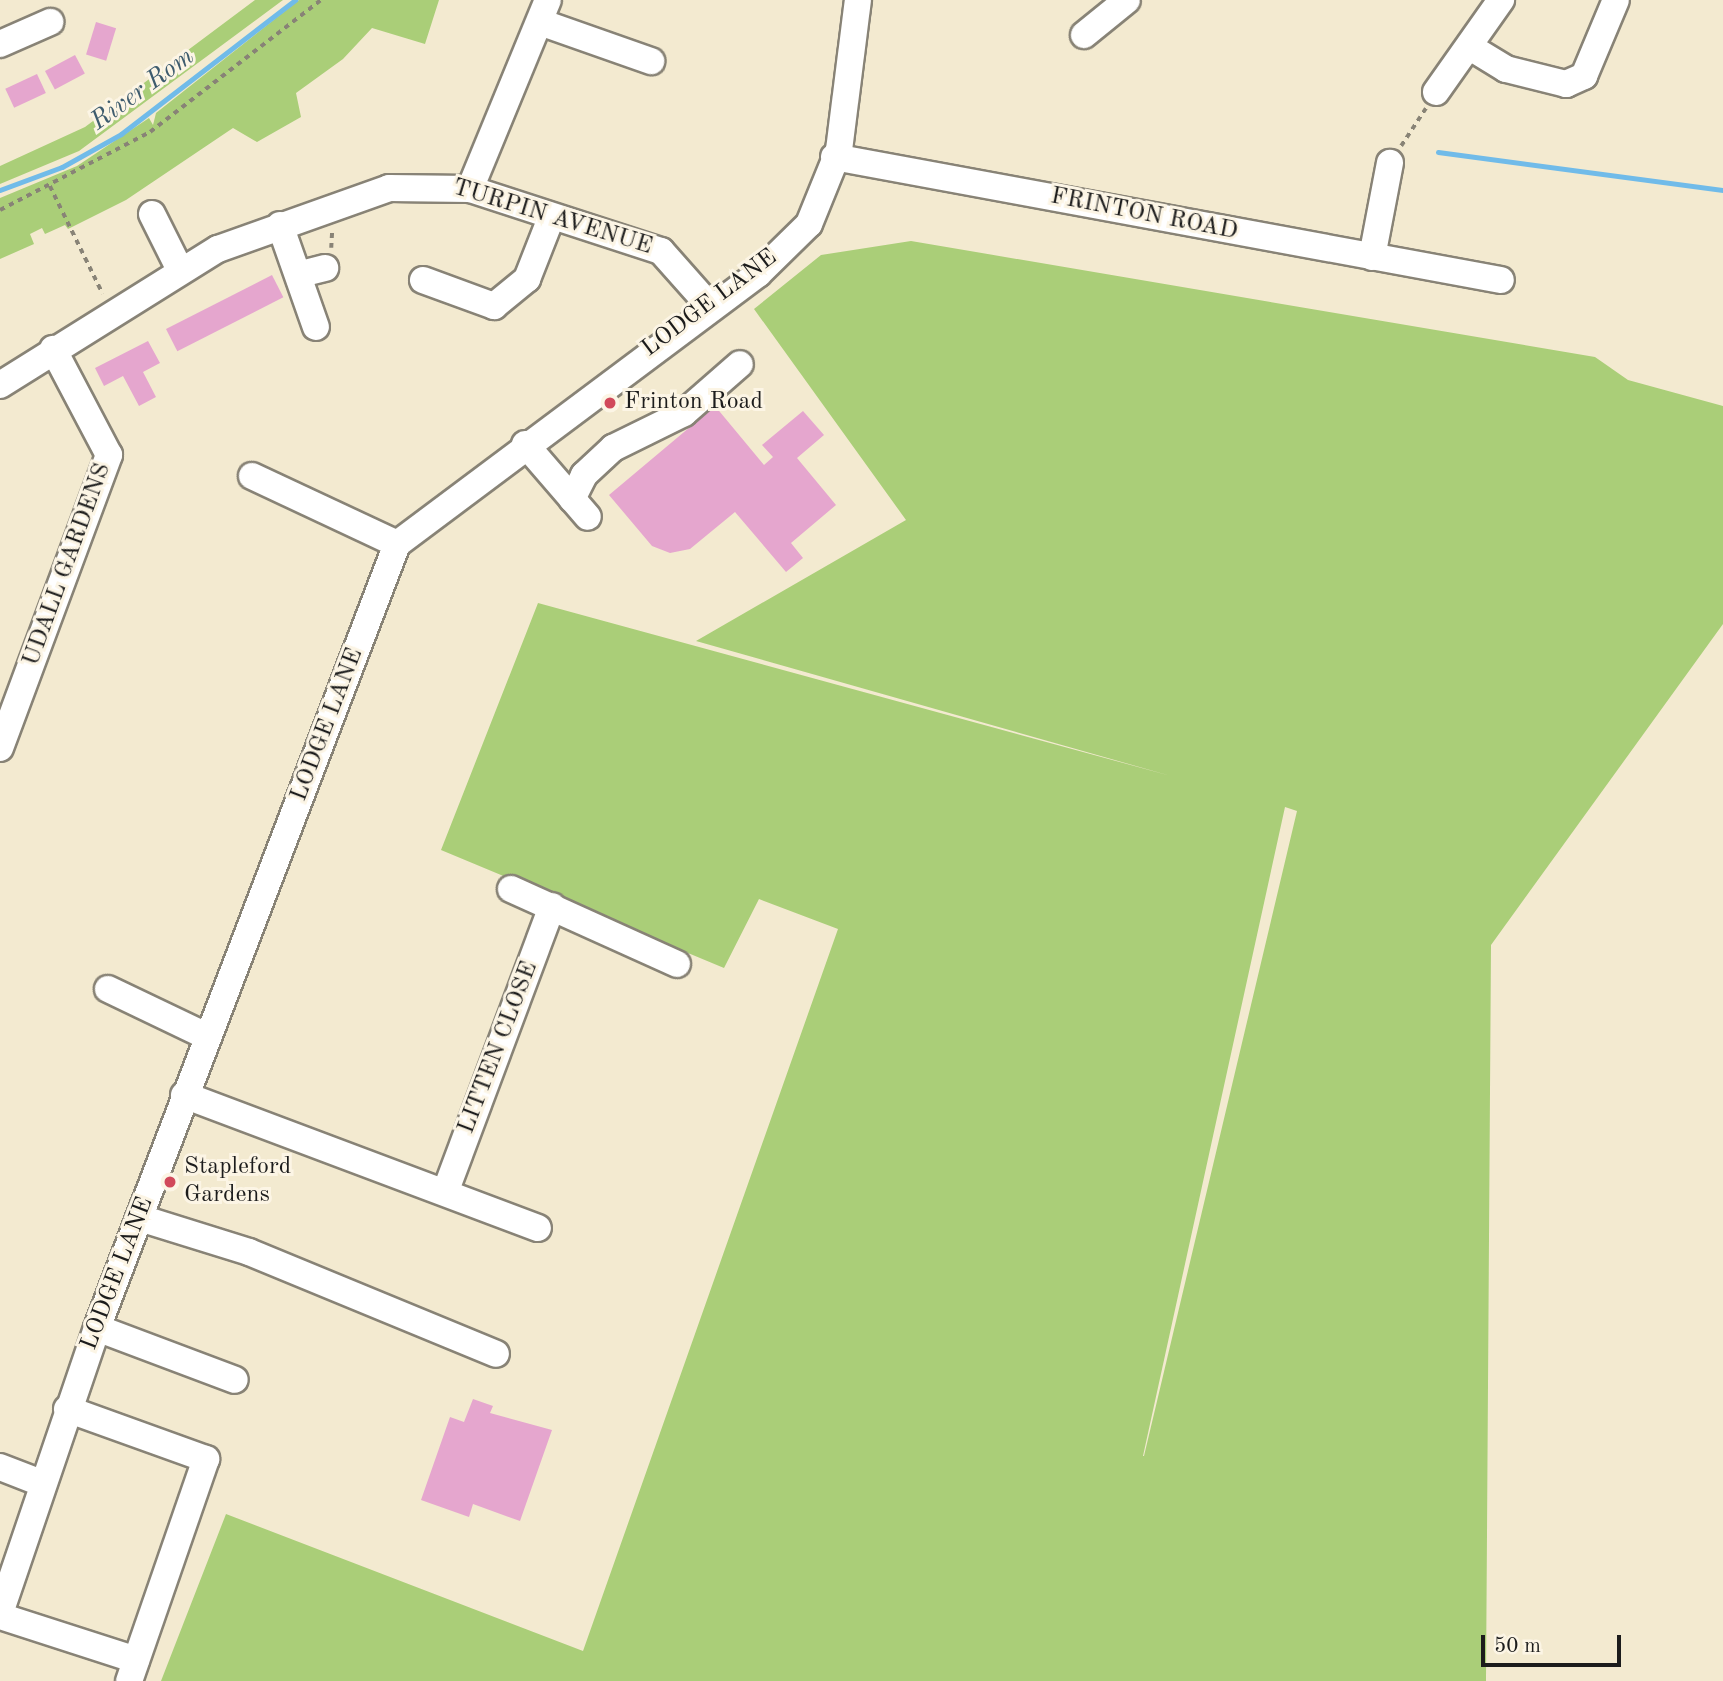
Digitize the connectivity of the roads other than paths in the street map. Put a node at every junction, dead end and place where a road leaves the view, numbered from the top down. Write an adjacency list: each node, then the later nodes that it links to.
1 (858, 0): 12 (street, LODGE LANE)
2 (1127, 0): 7 (street)
3 (1501, 0): 9 (street)
4 (1616, 0): 9 (street)
5 (544, 11): 10 (street); 14 (street)
6 (50, 22): 8 (street)
7 (1084, 35)
8 (0, 44)
9 (1470, 47): 11 (street)
10 (651, 61)
11 (1436, 92)
12 (834, 157): 18 (street, FRINTON ROAD); 22 (street, LODGE LANE)
13 (1390, 163): 18 (street)
14 (470, 189): 16 (street, TURPIN AVENUE); 17 (street, TURPIN AVENUE)
15 (152, 214): 19 (street)
16 (551, 218): 20 (street); 22 (street, TURPIN AVENUE)
17 (280, 225): 19 (street, TURPIN AVENUE); 23 (street)
18 (1372, 257): 21 (street, FRINTON ROAD)
19 (180, 270): 24 (street, TURPIN AVENUE)
20 (423, 280)
21 (1501, 280)
22 (709, 305): 27 (street, LODGE LANE)
23 (316, 327)
24 (53, 349): 26 (street, TURPIN AVENUE); 30 (street, UDALL GARDENS)
25 (740, 364): 27 (street)
26 (0, 385)
27 (525, 444): 29 (street, LODGE LANE)
28 (252, 476): 29 (street)
29 (397, 544): 35 (street, LODGE LANE)
30 (0, 748)
31 (512, 890): 32 (street)
32 (552, 906): 33 (street); 37 (street, LITTEN CLOSE)
33 (677, 964)
34 (108, 989): 35 (street)
35 (208, 1037): 36 (street, LODGE LANE)
36 (184, 1095): 37 (street); 38 (street, LODGE LANE)
37 (446, 1190): 39 (street)
38 (140, 1218): 40 (street, LODGE LANE); 41 (street)
39 (538, 1228)
40 (97, 1328): 42 (street); 43 (street, LODGE LANE)
41 (496, 1354)
42 (235, 1380)
43 (67, 1409): 45 (street, LODGE LANE); 47 (street)
44 (0, 1467): 45 (street)
45 (41, 1483): 46 (street, LODGE LANE)
46 (0, 1615): 47 (street)
47 (132, 1670)

